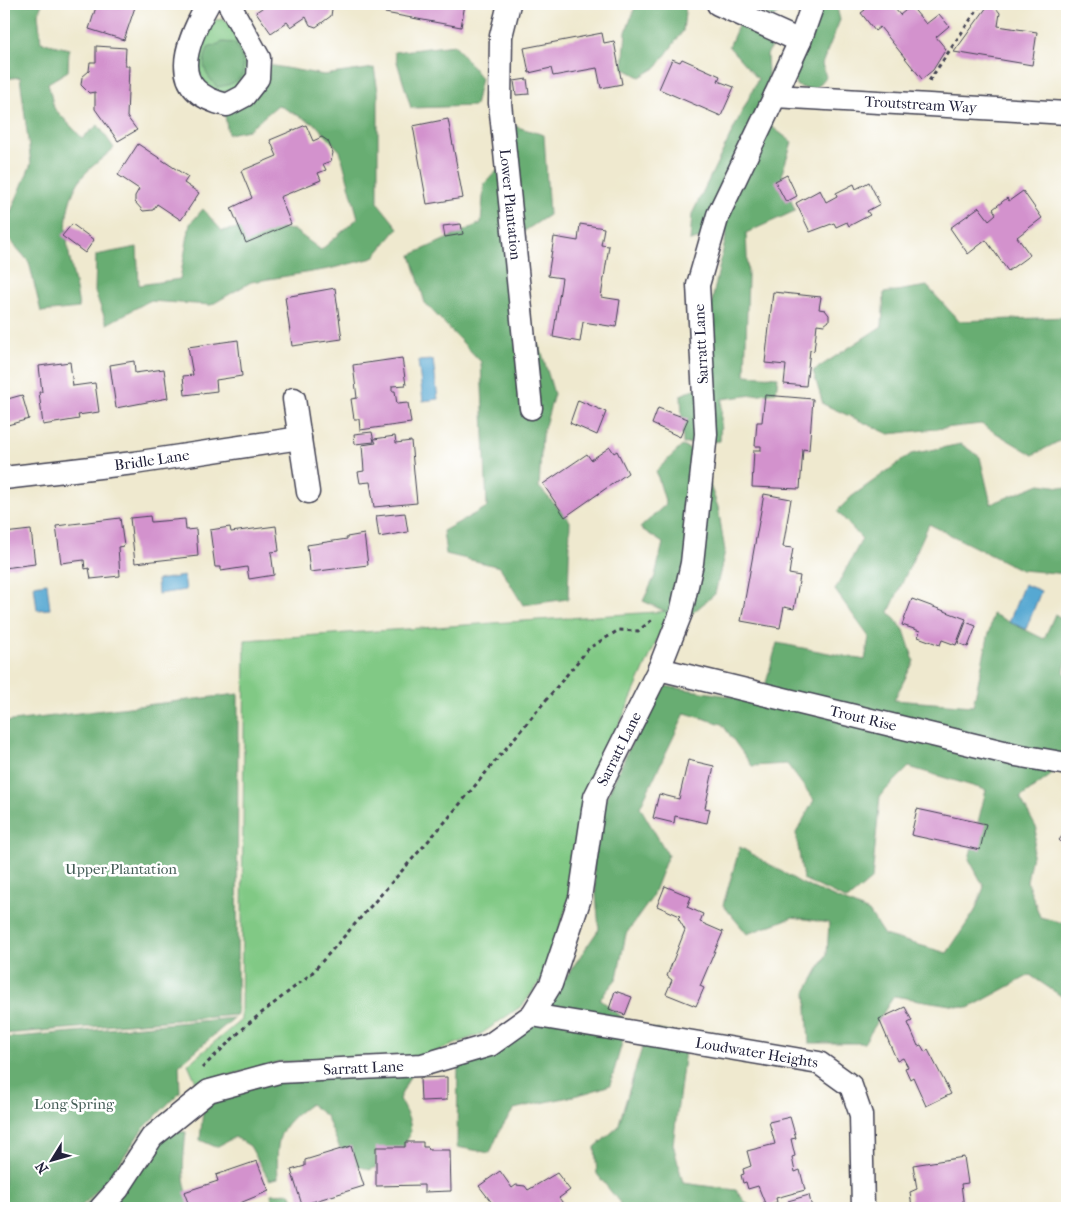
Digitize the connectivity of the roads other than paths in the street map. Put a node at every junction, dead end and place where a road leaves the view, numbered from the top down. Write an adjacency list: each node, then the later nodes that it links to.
1 (208, 4): 2 (street)
2 (229, 4)
3 (509, 4): 10 (street, Lower Plantation)
4 (718, 4): 6 (street)
5 (813, 4): 6 (street, Sarratt Lane)
6 (800, 41): 7 (street, Sarratt Lane)
7 (775, 96): 8 (street, Troutstream Way); 14 (street, Sarratt Lane)
8 (1067, 113)
9 (294, 399): 11 (street)
10 (531, 408)
11 (300, 438): 12 (street, Bridle Lane); 13 (street)
12 (4, 478)
13 (308, 492)
14 (659, 669): 15 (street, Trout Rise); 16 (street, Sarratt Lane)
15 (1067, 764)
16 (532, 1015): 17 (street, Sarratt Lane); 18 (street, Loudwater Heights)
17 (101, 1208)
18 (863, 1208)

